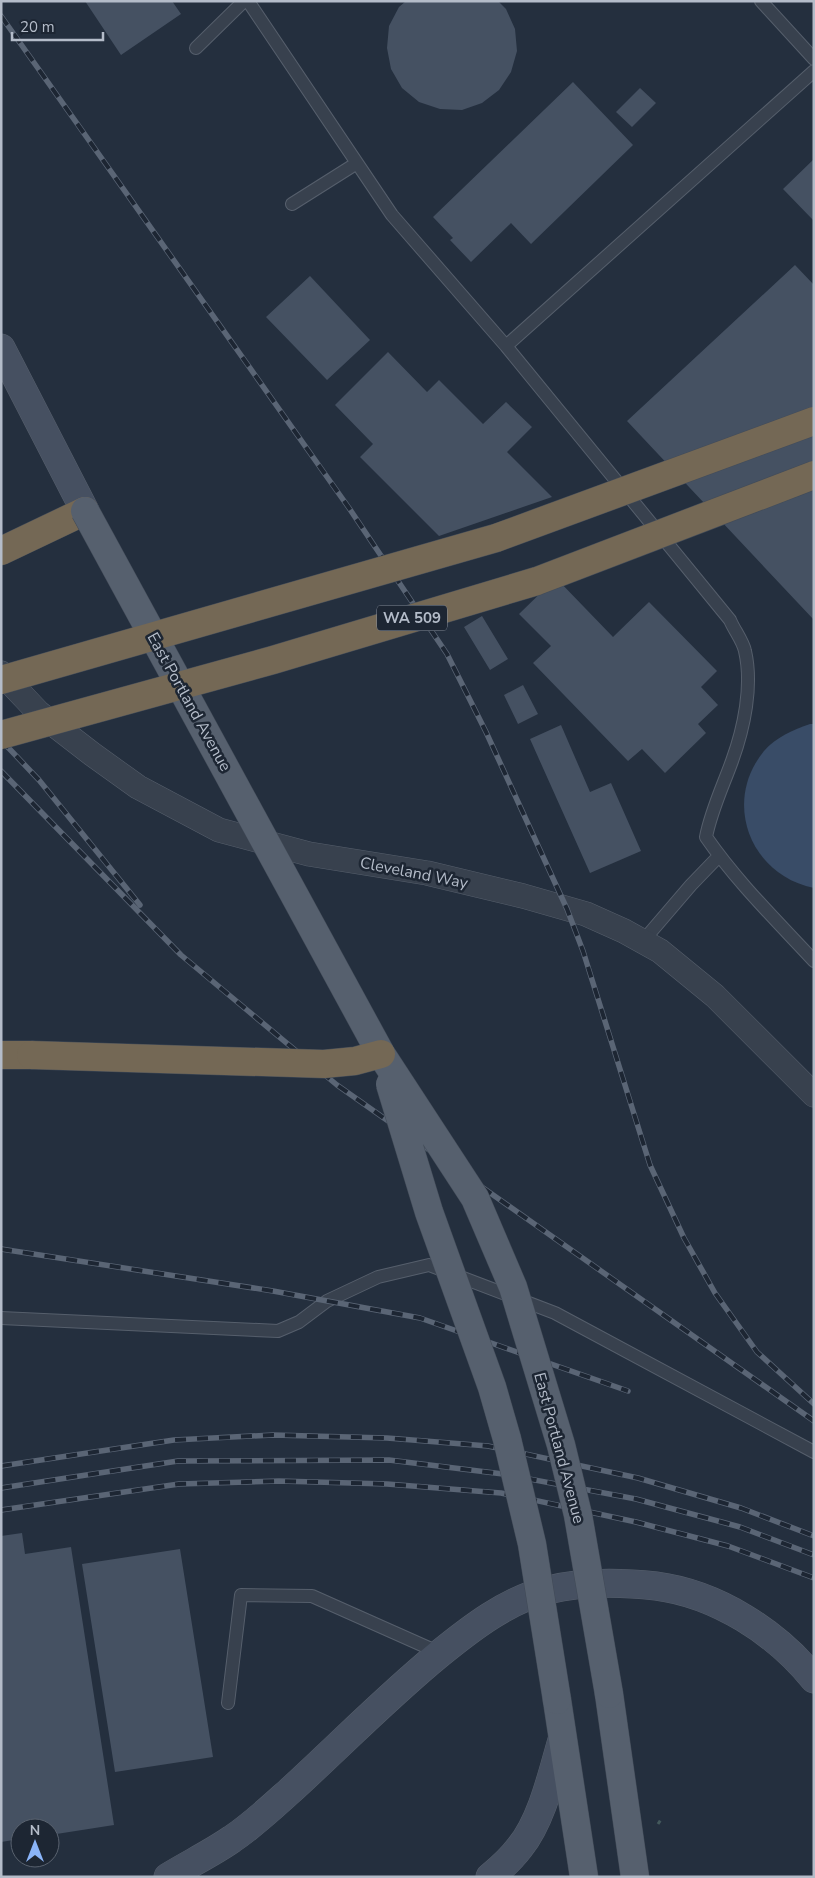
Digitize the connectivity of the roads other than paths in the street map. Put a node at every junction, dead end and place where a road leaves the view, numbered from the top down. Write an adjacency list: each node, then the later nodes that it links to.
1 (244, 1): 4 (lane)
2 (248, 1): 7 (lane)
3 (761, 1): 5 (lane)
4 (196, 48)
5 (814, 59)
6 (814, 71): 9 (lane)
7 (357, 163): 8 (lane); 9 (lane)
8 (292, 204)
9 (506, 346): 18 (lane)
10 (1, 348): 13 (main road, East Portland Avenue)
11 (814, 421): 16 (highway, bridge)
12 (814, 475): 17 (highway, WA 509, bridge)
13 (85, 511): 14 (highway); 21 (main road, East Portland Avenue, bridge)
14 (1, 551)
15 (1, 673): 19 (street, Cleveland Way)
16 (1, 680)
17 (1, 735)
18 (719, 856): 19 (lane); 20 (lane)
19 (643, 941): 23 (street, Cleveland Way)
20 (814, 961)
21 (381, 1054): 22 (highway, bridge); 29 (main road, East Portland Avenue, bridge); 33 (main road, East Portland Avenue, bridge)
22 (1, 1055)
23 (814, 1095)
24 (1, 1318): 25 (lane)
25 (814, 1452)
26 (440, 1653): 27 (main road); 28 (lane); 30 (main road)
27 (814, 1679)
28 (228, 1703)
29 (562, 1740): 31 (main road); 32 (main road, East Portland Avenue)
30 (168, 1877)
31 (490, 1877)
32 (584, 1877)
33 (636, 1877)

